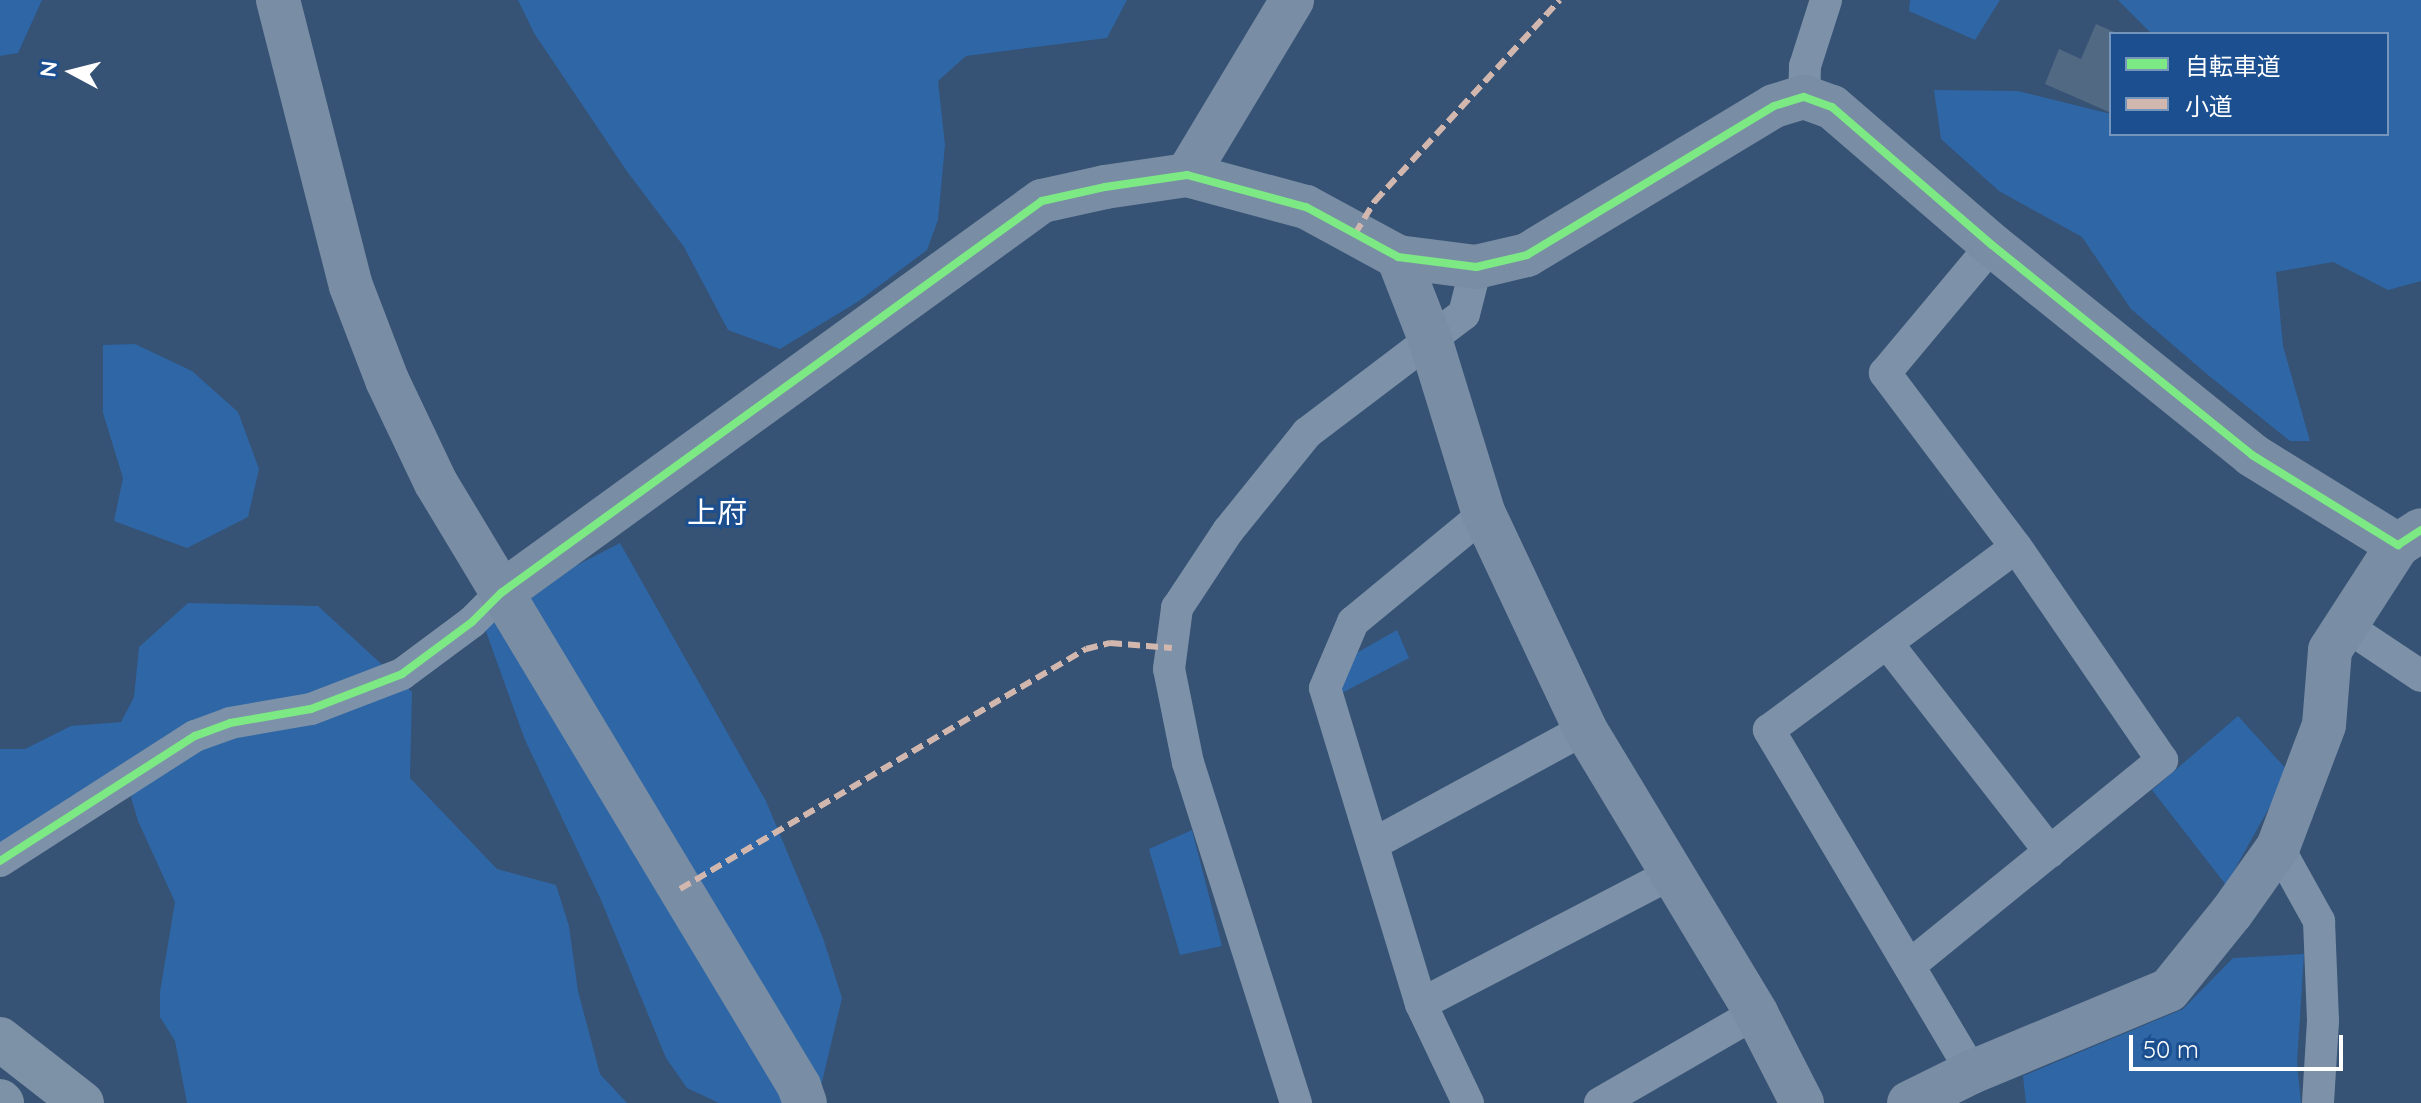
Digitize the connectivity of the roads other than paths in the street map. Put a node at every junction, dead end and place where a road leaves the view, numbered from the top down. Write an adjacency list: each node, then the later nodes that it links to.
1 (278, 0): 13 (street)
2 (1292, 0): 5 (street)
3 (1826, 0): 4 (street)
4 (1804, 97): 6 (street); 8 (street)
5 (1187, 175): 7 (street); 13 (street)
6 (1992, 245): 11 (street); 12 (street)
7 (1398, 257): 8 (street); 9 (street)
8 (1476, 267): 9 (street)
9 (1430, 339): 10 (street); 30 (street)
10 (1484, 514): 17 (street); 18 (street)
11 (2410, 537): 14 (street)
12 (2016, 547): 15 (street); 20 (street)
13 (501, 593): 21 (street); 29 (street)
14 (2346, 626): 16 (street); 19 (street)
15 (1887, 643): 20 (street); 23 (street)
16 (2421, 676)
17 (1585, 729): 18 (street); 22 (street)
18 (1373, 844): 24 (street)
19 (2278, 847): 27 (street); 35 (street)
20 (2050, 852): 23 (street)
21 (0, 861)
22 (1673, 873): 24 (street); 25 (street)
23 (1910, 965): 27 (street)
24 (1421, 1004): 31 (street)
25 (1756, 1013): 32 (street); 33 (street)
26 (0, 1039): 28 (highway)
27 (1972, 1072): 34 (street)
28 (82, 1103)
29 (805, 1103)
30 (1296, 1103)
31 (1468, 1103)
32 (1600, 1103)
33 (1802, 1103)
34 (1909, 1103)
35 (2318, 1103)

